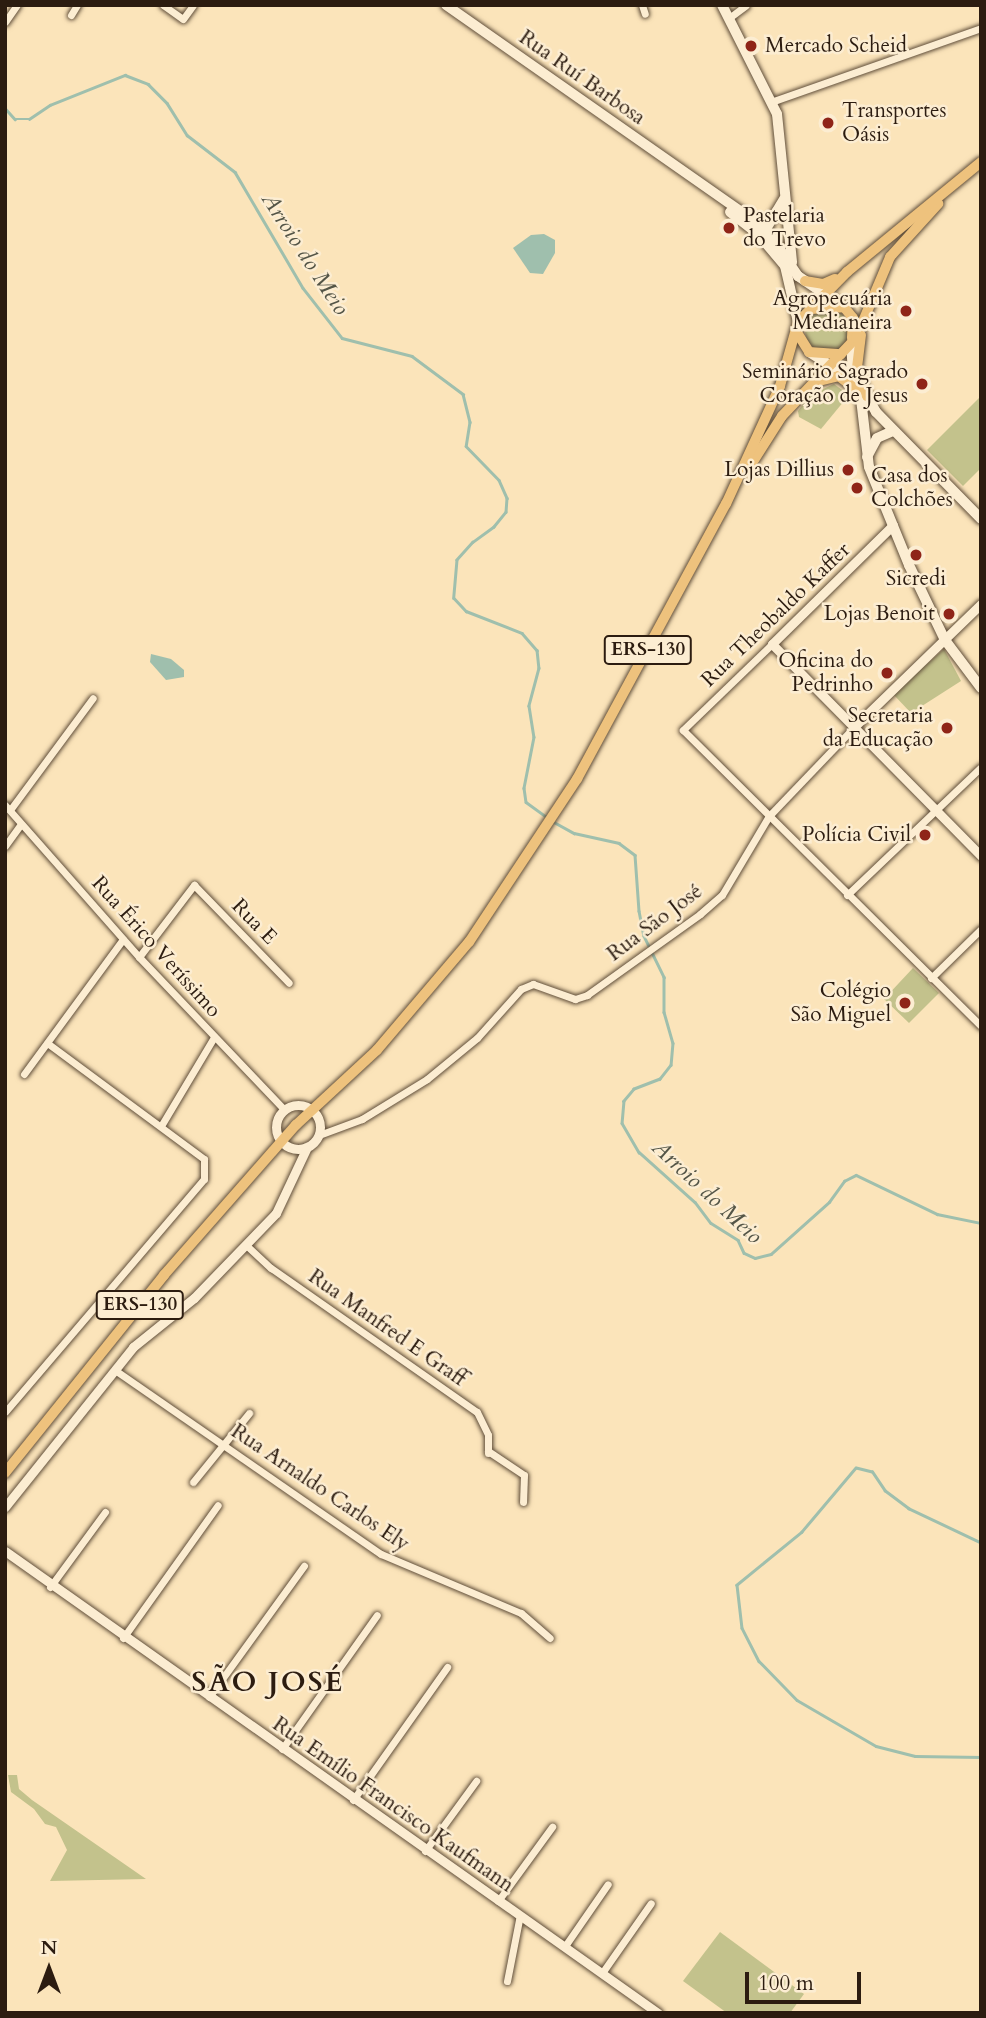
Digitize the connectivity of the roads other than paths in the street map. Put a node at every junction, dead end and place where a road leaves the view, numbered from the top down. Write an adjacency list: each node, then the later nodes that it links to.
1 (17, 5): 12 (street)
2 (77, 5): 10 (street)
3 (163, 5): 4 (street)
4 (193, 5)
5 (446, 5): 16 (main road, Rua Ruí Barbosa)
6 (642, 5): 9 (street)
7 (722, 5): 11 (main road)
8 (746, 5): 11 (street)
9 (645, 14)
10 (71, 15)
11 (729, 18): 14 (main road)
12 (5, 22)
13 (981, 28): 14 (street)
14 (771, 102): 17 (main road)
15 (981, 163): 20 (main road, ERS-130); 23 (main road, ERS-130)
16 (696, 183): 18 (main road, Rua Ruí Barbosa); 19 (main road, Rua Ruí Barbosa)
17 (785, 193): 18 (main road); 19 (main road)
18 (766, 229): 19 (main road)
19 (788, 268): 21 (main road); 26 (main road)
20 (847, 272): 21 (main road); 22 (main road, ERS-130)
21 (804, 281): 22 (main road)
22 (823, 294): 24 (main road); 25 (main road, ERS-130)
23 (869, 302): 27 (main road, ERS-130); 32 (main road)
24 (844, 307): 25 (main road); 27 (main road)
25 (809, 309): 26 (main road, ERS-130)
26 (797, 326): 28 (main road); 35 (main road, ERS-130)
27 (851, 344): 29 (main road, ERS-130); 32 (main road)
28 (809, 352): 29 (main road); 30 (main road)
29 (841, 354): 30 (main road, ERS-130)
30 (831, 366): 31 (main road, ERS-130); 32 (main road)
31 (803, 393): 32 (main road); 35 (main road, ERS-130)
32 (861, 395): 33 (main road); 34 (main road)
33 (893, 431): 34 (main road); 36 (main road)
34 (867, 459): 37 (main road)
35 (726, 504): 61 (main road, ERS-130)
36 (981, 519)
37 (894, 525): 39 (main road); 40 (street, Rua Theobaldo Kaffer)
38 (981, 604): 39 (street, Rua São José)
39 (945, 640): 41 (main road); 43 (street, Rua São José)
40 (772, 643): 43 (street); 47 (street, Rua Theobaldo Kaffer)
41 (981, 688)
42 (93, 698): 45 (street)
43 (854, 727): 46 (street); 47 (street, Rua São José)
44 (981, 767): 46 (street)
45 (8, 808): 48 (street, Rua Érico Veríssimo)
46 (937, 812): 50 (street); 51 (street)
47 (769, 816): 51 (street); 64 (street, Rua São José)
48 (22, 824): 49 (street); 53 (street, Rua Érico Veríssimo)
49 (5, 846)
50 (981, 856)
51 (847, 894): 55 (street)
52 (981, 929): 55 (street)
53 (123, 939): 54 (street, Rua Érico Veríssimo); 59 (street)
54 (139, 957): 56 (street, Rua E); 58 (street, Rua Érico Veríssimo)
55 (931, 978): 57 (street)
56 (289, 983)
57 (981, 1026)
58 (214, 1037): 62 (street, Rua Érico Veríssimo); 63 (street)
59 (47, 1043): 60 (street); 63 (street)
60 (24, 1074)
61 (313, 1108): 62 (street); 64 (street); 65 (main road, ERS-130)
62 (284, 1110): 65 (street)
63 (161, 1126): 69 (street)
64 (319, 1135): 66 (street)
65 (283, 1145): 66 (street); 72 (main road, ERS-130)
66 (307, 1147): 67 (street)
67 (246, 1245): 68 (street); 74 (street, Rua Manfred E Graff)
68 (115, 1370): 71 (street, Rua Arnaldo Carlos Ely); 76 (street)
69 (5, 1412)
70 (249, 1413): 71 (street)
71 (223, 1445): 73 (street); 83 (street, Rua Arnaldo Carlos Ely)
72 (5, 1473)
73 (192, 1482)
74 (523, 1502)
75 (218, 1505): 82 (street)
76 (5, 1507)
77 (105, 1512): 80 (street)
78 (5, 1551): 80 (street, Rua Emílio Francisco Kaufmann)
79 (304, 1566): 85 (street)
80 (50, 1587): 82 (street, Rua Emílio Francisco Kaufmann)
81 (376, 1615): 86 (street)
82 (123, 1638): 85 (street, Rua Emílio Francisco Kaufmann)
83 (550, 1638)
84 (447, 1667): 88 (street)
85 (209, 1697): 86 (street, Rua Emílio Francisco Kaufmann)
86 (282, 1749): 88 (street, Rua Emílio Francisco Kaufmann)
87 (476, 1782): 90 (street)
88 (353, 1800): 90 (street, Rua Emílio Francisco Kaufmann)
89 (552, 1827): 92 (street)
90 (425, 1851): 92 (street, Rua Emílio Francisco Kaufmann)
91 (608, 1884): 95 (street)
92 (498, 1901): 94 (street, Rua Emílio Francisco Kaufmann)
93 (651, 1903): 96 (street)
94 (520, 1915): 95 (street, Rua Emílio Francisco Kaufmann); 97 (street)
95 (565, 1946): 96 (street, Rua Emílio Francisco Kaufmann)
96 (601, 1973): 98 (street, Rua Emílio Francisco Kaufmann)
97 (507, 1981)
98 (658, 2013)

